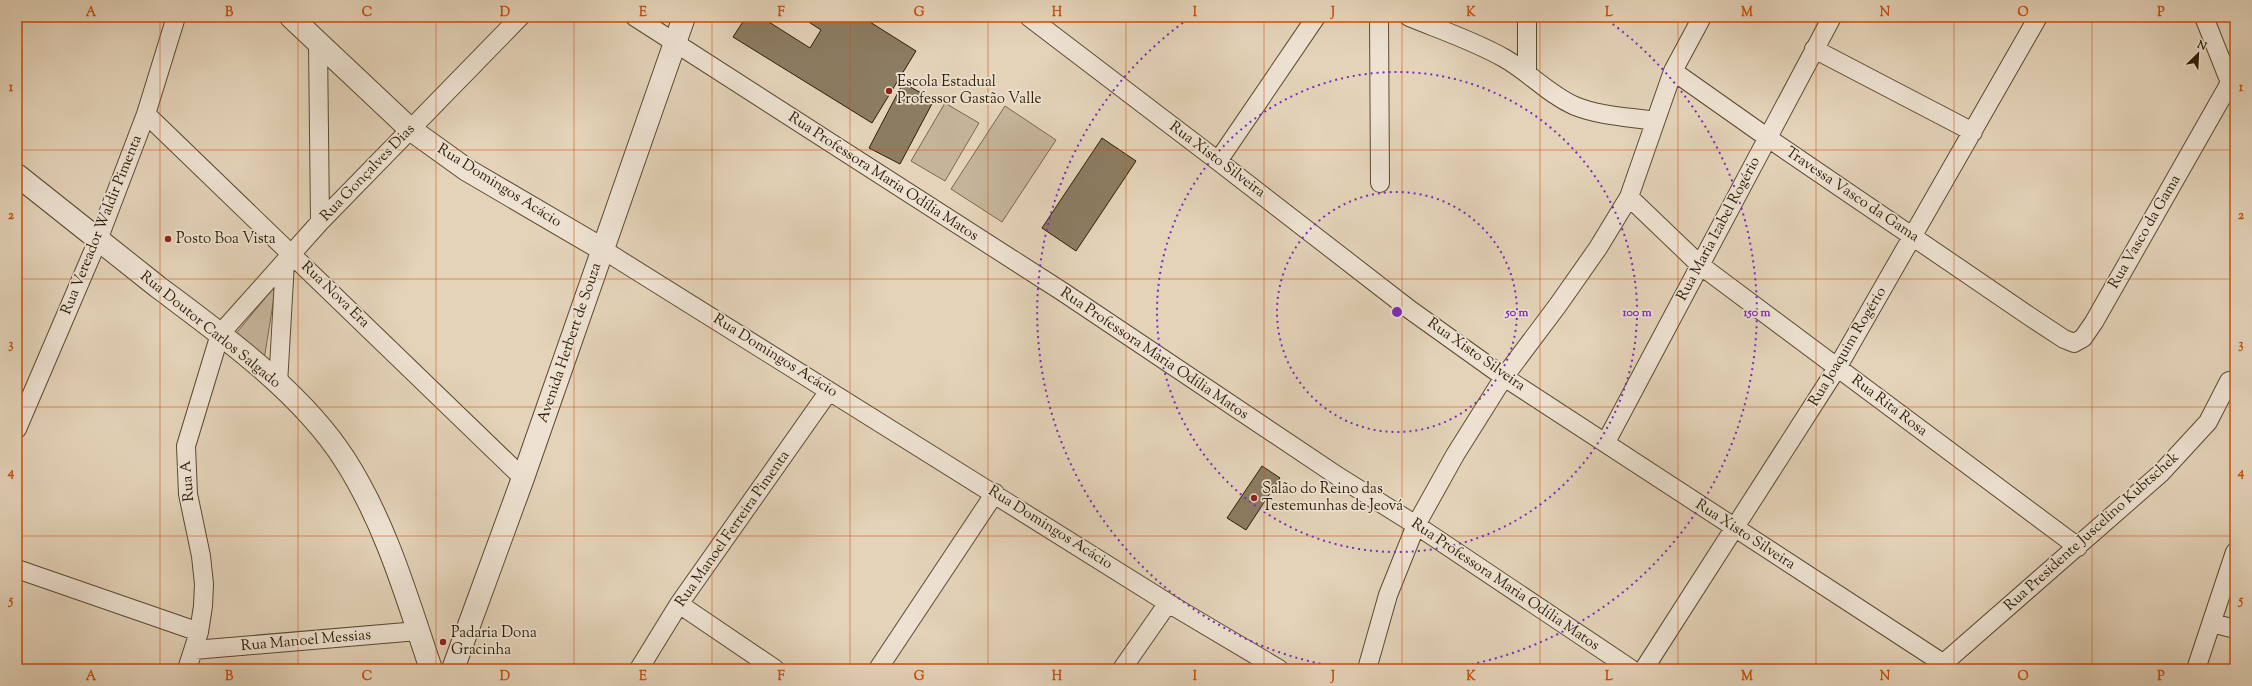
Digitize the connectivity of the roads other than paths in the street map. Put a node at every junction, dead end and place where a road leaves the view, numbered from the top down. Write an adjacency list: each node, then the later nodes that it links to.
1 (176, 17): 21 (street, Rua Vereador Waldir Pimenta)
2 (291, 17): 15 (street, Rua Domingos Acácio)
3 (520, 17): 23 (street, Rua Gonçalves Dias)
4 (635, 17): 16 (street, Rua Professora Maria Odília Matos)
5 (684, 17): 16 (street, Avenida Herbert de Souza)
6 (1029, 17): 26 (street, Rua Xisto Silveira)
7 (1316, 17): 26 (street)
8 (1379, 17): 28 (street)
9 (1409, 17): 19 (street)
10 (1527, 17): 19 (street)
11 (1702, 17): 18 (street)
12 (1832, 17): 17 (street, Rua Maria Izabel Rogério)
13 (2038, 17): 24 (street, Rua Joaquim Rogério)
14 (2204, 17): 20 (street)
15 (318, 42): 23 (street, Rua Domingos Acácio); 30 (street)
16 (675, 42): 33 (street, Avenida Herbert de Souza); 47 (street, Rua Professora Maria Odília Matos)
17 (1814, 49): 24 (street); 25 (street, Rua Maria Izabel Rogério)
18 (1673, 71): 22 (street); 25 (street, Travessa Vasco da Gama)
19 (1527, 72): 22 (street)
20 (2234, 85): 36 (street, Rua Vasco da Gama)
21 (146, 114): 32 (street, Rua Vereador Waldir Pimenta); 34 (street, Rua Nova Era)
22 (1656, 121): 29 (street)
23 (410, 129): 30 (street, Rua Gonçalves Dias); 33 (street, Rua Domingos Acácio)
24 (1972, 132): 31 (street, Rua Joaquim Rogério)
25 (1768, 138): 31 (street, Travessa Vasco da Gama); 35 (street, Rua Maria Izabel Rogério)
26 (1218, 160): 39 (street, Rua Xisto Silveira)
27 (18, 180): 32 (street, Rua Doutor Carlos Salgado)
28 (1380, 183)
29 (1629, 197): 35 (street, Rua Rita Rosa); 39 (street)
30 (320, 222): 34 (street, Rua Gonçalves Dias)
31 (1912, 236): 36 (street, Travessa Vasco da Gama); 38 (street, Rua Joaquim Rogério)
32 (98, 240): 37 (street, Rua Doutor Carlos Salgado); 43 (street, Rua Vereador Waldir Pimenta)
33 (602, 249): 42 (street, Rua Domingos Acácio); 45 (street, Avenida Herbert de Souza)
34 (289, 258): 37 (street, Rua Gonçalves Dias); 41 (street); 45 (street, Rua Nova Era)
35 (1700, 265): 38 (street, Rua Rita Rosa); 44 (street, Rua Maria Izabel Rogério)
36 (2032, 318)
37 (220, 334): 41 (street, Rua Doutor Carlos Salgado); 57 (street, Rua A)
38 (1837, 368): 48 (street, Rua Joaquim Rogério); 49 (street, Rua Rita Rosa)
39 (1504, 377): 44 (street, Rua Xisto Silveira); 47 (street)
40 (2233, 380): 49 (street, Rua Presidente Juscelino Kubtschek)
41 (278, 384): 56 (street, Rua Doutor Carlos Salgado)
42 (829, 391): 46 (street, Rua Domingos Acácio); 53 (street, Rua Manoel Ferreira Pimenta)
43 (17, 429)
44 (1606, 442): 48 (street, Rua Xisto Silveira)
45 (523, 478): 62 (street, Avenida Herbert de Souza)
46 (995, 493): 52 (street, Rua Domingos Acácio); 65 (street)
47 (1416, 525): 68 (street); 69 (street, Rua Professora Maria Odília Matos)
48 (1734, 528): 59 (street, Rua Xisto Silveira); 70 (street, Rua Joaquim Rogério)
49 (2078, 547): 59 (street, Rua Presidente Juscelino Kubtschek)
50 (2235, 552): 54 (street)
51 (17, 569): 57 (street)
52 (1168, 603): 66 (street); 67 (street, Rua Domingos Acácio)
53 (679, 604): 63 (street, Rua Manoel Ferreira Pimenta); 64 (street)
54 (2212, 623): 55 (street); 71 (street)
55 (2235, 630)
56 (418, 631): 58 (street, Rua Manoel Messias); 61 (street, Rua Doutor Carlos Salgado)
57 (199, 632): 58 (street, Rua A)
58 (194, 650): 60 (street, Rua A)
59 (1940, 666)
60 (187, 669)
61 (431, 669)
62 (453, 669)
63 (640, 669)
64 (776, 669)
65 (878, 669)
66 (1122, 669)
67 (1279, 669)
68 (1366, 669)
69 (1631, 669)
70 (1644, 669)
71 (2196, 669)

